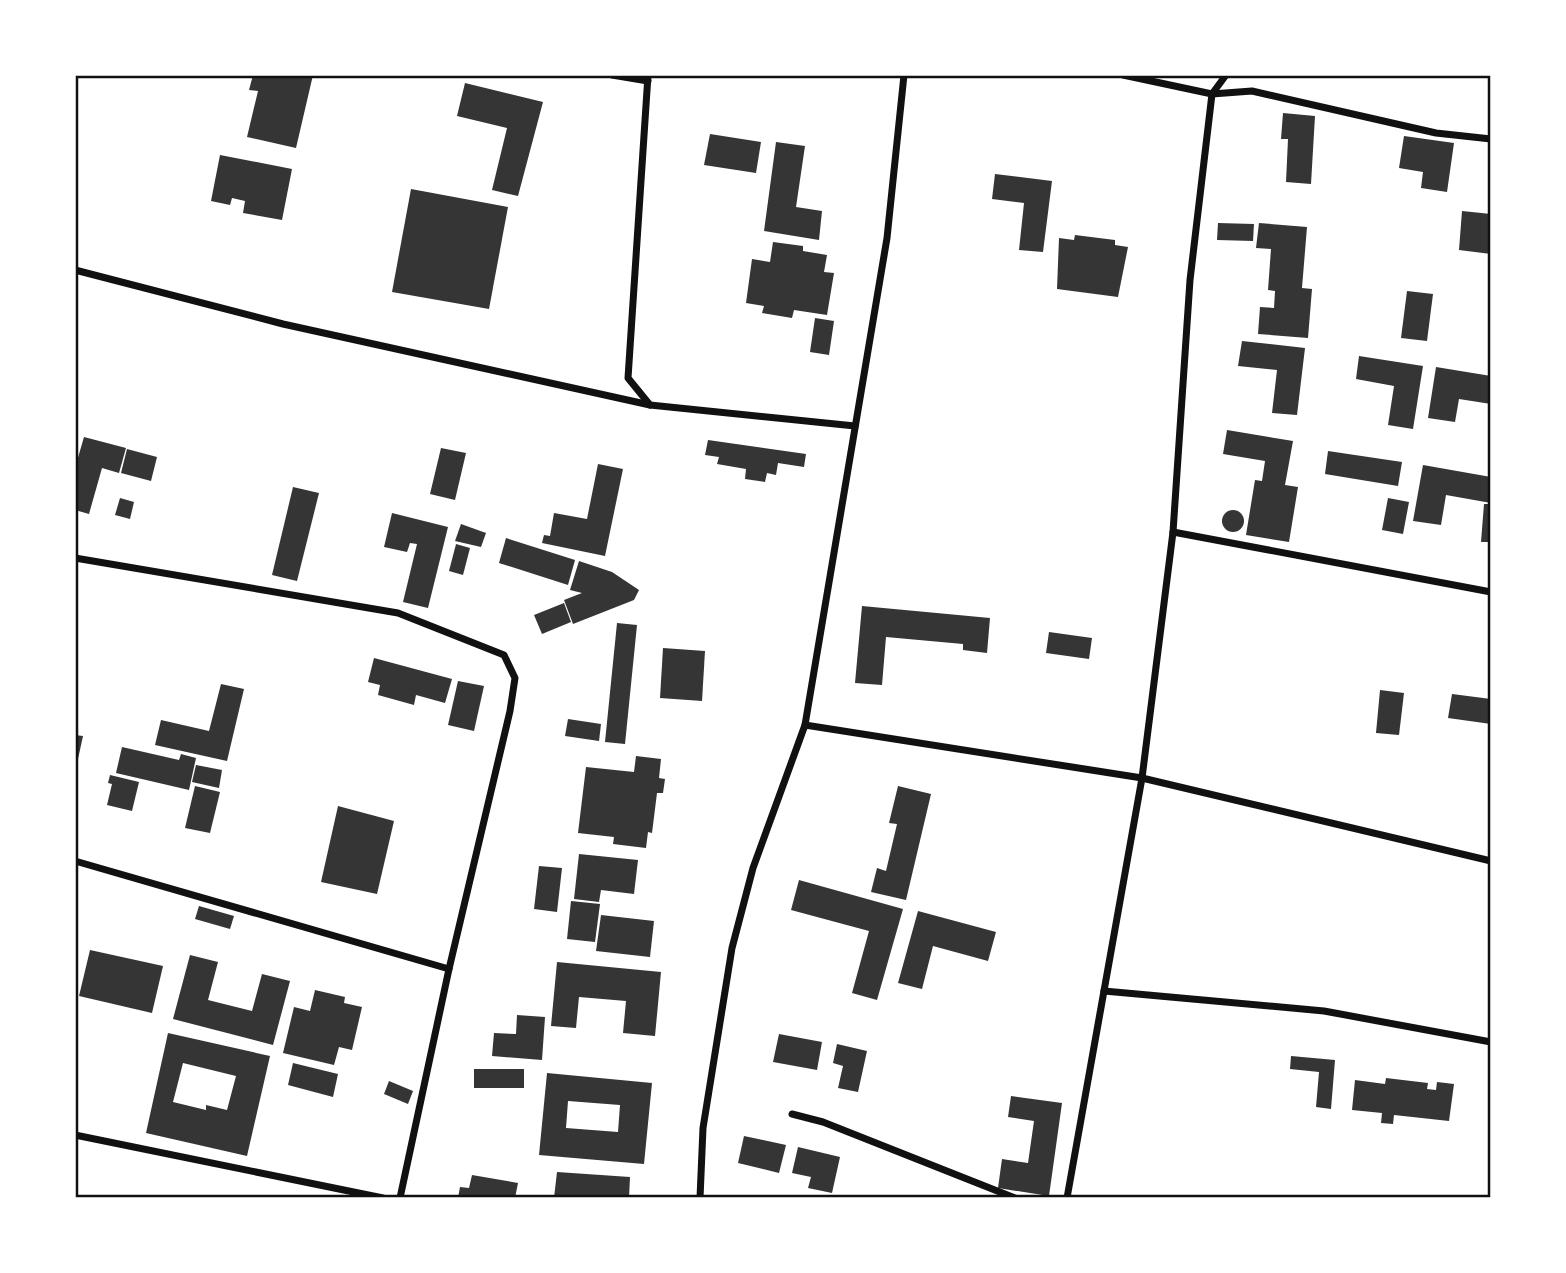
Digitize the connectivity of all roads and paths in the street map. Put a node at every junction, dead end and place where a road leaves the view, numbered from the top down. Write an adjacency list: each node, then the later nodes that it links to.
1 (612, 75): 5 (street)
2 (904, 75): 10 (street)
3 (1123, 75): 6 (street)
4 (1227, 75): 6 (street)
5 (648, 78): 9 (street)
6 (1212, 94): 7 (street); 11 (street)
7 (1491, 139)
8 (75, 270): 9 (street)
9 (650, 405): 10 (street)
10 (855, 426): 14 (street)
11 (1173, 532): 13 (street); 15 (street)
12 (75, 558): 18 (street)
13 (1491, 592)
14 (805, 725): 15 (street); 25 (street)
15 (1142, 778): 17 (street); 19 (street)
16 (75, 861): 18 (street)
17 (1491, 861)
18 (449, 968): 24 (street)
19 (1104, 991): 20 (street); 27 (street)
20 (1491, 1042)
21 (792, 1114): 26 (street)
22 (75, 1135): 23 (street)
23 (383, 1198)
24 (400, 1198)
25 (700, 1198)
26 (1015, 1198)
27 (1067, 1198)

